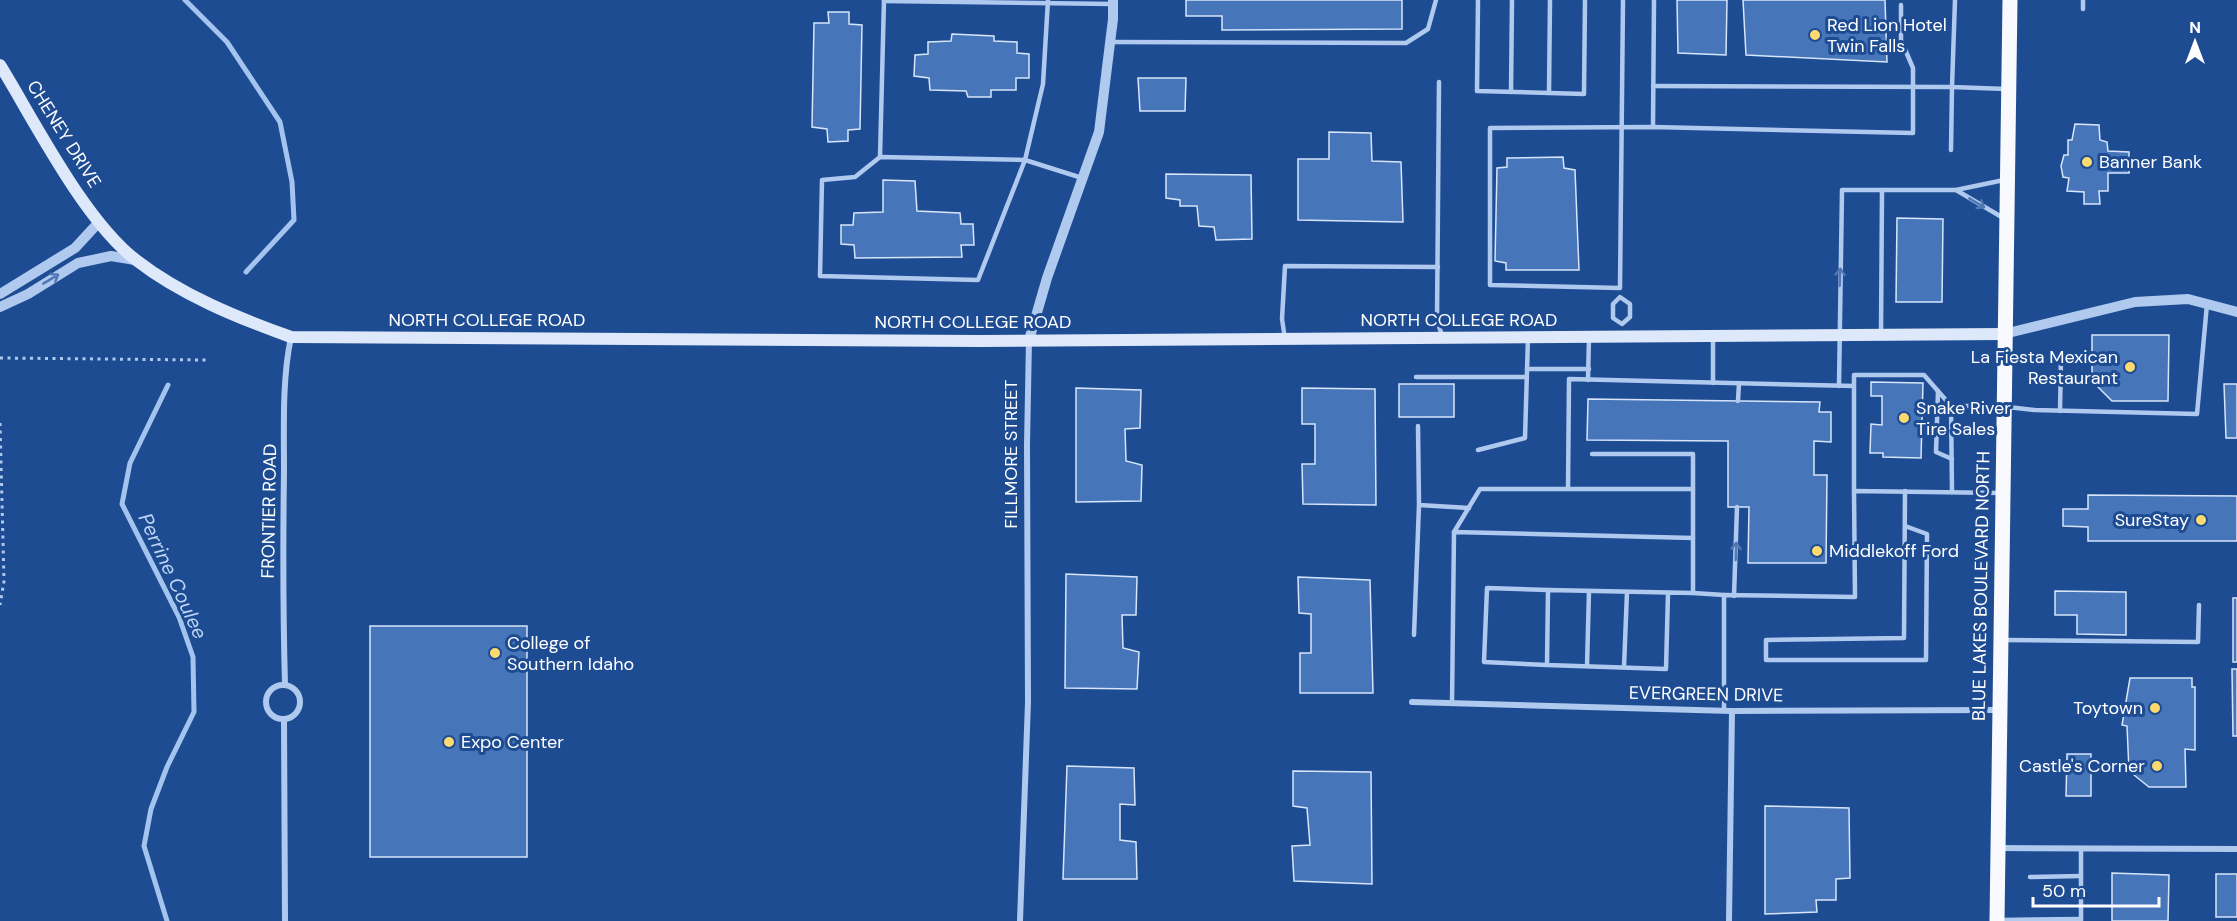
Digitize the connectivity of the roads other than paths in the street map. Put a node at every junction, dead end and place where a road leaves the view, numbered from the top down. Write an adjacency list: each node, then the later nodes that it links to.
1 (884, 0): 12 (lane); 28 (lane)
2 (1436, 0): 16 (lane)
3 (1478, 0): 23 (lane)
4 (1512, 0): 23 (lane)
5 (1550, 0): 24 (lane)
6 (1585, 0): 24 (lane)
7 (1623, 0): 26 (lane)
8 (1654, 0): 19 (lane)
9 (1955, 0): 20 (lane)
10 (2010, 0): 22 (main road, BLUE LAKES BOULEVARD NORTH)
11 (2083, 0): 15 (lane)
12 (1048, 1): 13 (lane); 29 (lane)
13 (1113, 2): 16 (street, FILLMORE STREET)
14 (1901, 5): 21 (lane)
15 (2083, 9)
16 (1110, 42): 30 (street, FILLMORE STREET)
17 (0, 65): 35 (main road, CHENEY DRIVE)
18 (1439, 82): 37 (lane)
19 (1653, 86): 21 (lane); 25 (lane)
20 (1952, 87): 21 (lane); 22 (lane); 27 (lane)
21 (1913, 89): 25 (lane)
22 (2008, 89): 31 (main road, BLUE LAKES BOULEVARD NORTH)
23 (1511, 92): 24 (lane)
24 (1549, 93)
25 (1653, 127): 26 (lane)
26 (1620, 129): 38 (lane); 38 (lane)
27 (1951, 150)
28 (880, 157): 29 (lane); 29 (lane)
29 (1026, 160): 30 (lane)
30 (1082, 178): 54 (street, FILLMORE STREET)
31 (2007, 180): 33 (lane); 34 (main road, BLUE LAKES BOULEVARD NORTH)
32 (1882, 190): 33 (lane); 46 (lane, one-way to 32); 47 (lane)
33 (1956, 190): 34 (lane, one-way to 34)
34 (2006, 220): 45 (main road, BLUE LAKES BOULEVARD NORTH)
35 (99, 222): 36 (main road, NORTH COLLEGE ROAD); 39 (street)
36 (135, 260): 42 (street, one-way to 36); 49 (main road, NORTH COLLEGE ROAD)
37 (1438, 267): 52 (lane); 53 (lane)
38 (1620, 288): 40 (lane)
39 (0, 294)
40 (1620, 297): 44 (lane); 44 (lane)
41 (2207, 304): 43 (street); 45 (street); 69 (lane)
42 (0, 307)
43 (2237, 312)
44 (1622, 330): 48 (main road, NORTH COLLEGE ROAD); 51 (main road, NORTH COLLEGE ROAD)
45 (2004, 334): 47 (main road, NORTH COLLEGE ROAD); 68 (main road, BLUE LAKES BOULEVARD NORTH)
46 (1838, 335): 47 (main road, NORTH COLLEGE ROAD); 48 (main road, NORTH COLLEGE ROAD); 63 (lane)
47 (1881, 335)
48 (1713, 336): 61 (lane)
49 (291, 337): 54 (main road, NORTH COLLEGE ROAD); 99 (street, FRONTIER ROAD)
50 (1527, 337): 51 (main road, NORTH COLLEGE ROAD); 52 (main road, NORTH COLLEGE ROAD); 56 (lane)
51 (1590, 337): 57 (lane)
52 (1443, 338): 53 (main road, NORTH COLLEGE ROAD)
53 (1285, 339): 54 (main road, NORTH COLLEGE ROAD)
54 (1029, 340): 113 (street, FILLMORE STREET)
55 (2061, 357): 69 (lane)
56 (1527, 369): 57 (lane); 59 (lane)
57 (1589, 369): 60 (lane)
58 (1416, 377): 59 (lane)
59 (1527, 377): 71 (lane)
60 (1588, 380): 61 (lane); 74 (lane)
61 (1713, 382): 62 (lane)
62 (1739, 383): 63 (lane); 66 (lane)
63 (1839, 386): 64 (lane)
64 (1854, 386): 65 (lane); 76 (lane)
65 (1938, 391): 67 (lane); 73 (lane)
66 (1738, 401)
67 (1952, 406): 68 (lane); 73 (lane)
68 (2003, 406): 69 (lane); 79 (main road, BLUE LAKES BOULEVARD NORTH)
69 (2060, 411)
70 (1418, 426): 80 (lane)
71 (1478, 450)
72 (1592, 454): 75 (lane)
73 (1952, 459): 78 (lane)
74 (1568, 489): 75 (lane); 82 (lane)
75 (1693, 489): 85 (lane)
76 (1854, 491): 77 (lane); 92 (lane)
77 (1905, 491): 78 (lane); 83 (lane)
78 (1952, 492): 79 (lane)
79 (2002, 493): 95 (main road, BLUE LAKES BOULEVARD NORTH)
80 (1419, 505): 82 (lane); 94 (lane)
81 (1737, 507): 92 (lane, one-way to 81)
82 (1469, 508): 84 (lane)
83 (1905, 526): 83 (lane)
84 (1454, 532): 85 (lane); 101 (lane)
85 (1693, 538): 90 (lane)
86 (1548, 590): 87 (lane); 96 (lane); 96 (lane)
87 (1589, 591): 88 (lane); 97 (lane)
88 (1627, 592): 89 (lane); 98 (lane)
89 (1668, 592): 90 (lane); 98 (lane)
90 (1693, 593): 91 (lane)
91 (1724, 595): 92 (lane); 102 (lane)
92 (1734, 596)
93 (2199, 604): 95 (lane)
94 (1414, 635)
95 (2000, 640): 103 (main road, BLUE LAKES BOULEVARD NORTH)
96 (1547, 665): 97 (lane)
97 (1587, 666): 98 (lane)
98 (1624, 667)
99 (285, 685): 105 (street, FRONTIER ROAD); 105 (street)
100 (1412, 702): 101 (street, EVERGREEN DRIVE)
101 (1452, 704): 102 (street, EVERGREEN DRIVE)
102 (1724, 710): 104 (street, EVERGREEN DRIVE)
103 (1999, 710): 104 (street, EVERGREEN DRIVE); 106 (main road, BLUE LAKES BOULEVARD NORTH)
104 (1732, 711): 114 (street)
105 (284, 719): 112 (street)
106 (1998, 848): 107 (street); 115 (main road, BLUE LAKES BOULEVARD NORTH)
107 (2081, 849): 108 (street); 109 (lane)
108 (2237, 849)
109 (2081, 876): 110 (lane); 111 (lane)
110 (2030, 878)
111 (2081, 920): 115 (lane)
112 (285, 921)
113 (1020, 921)
114 (1729, 921)
115 (1996, 921)

